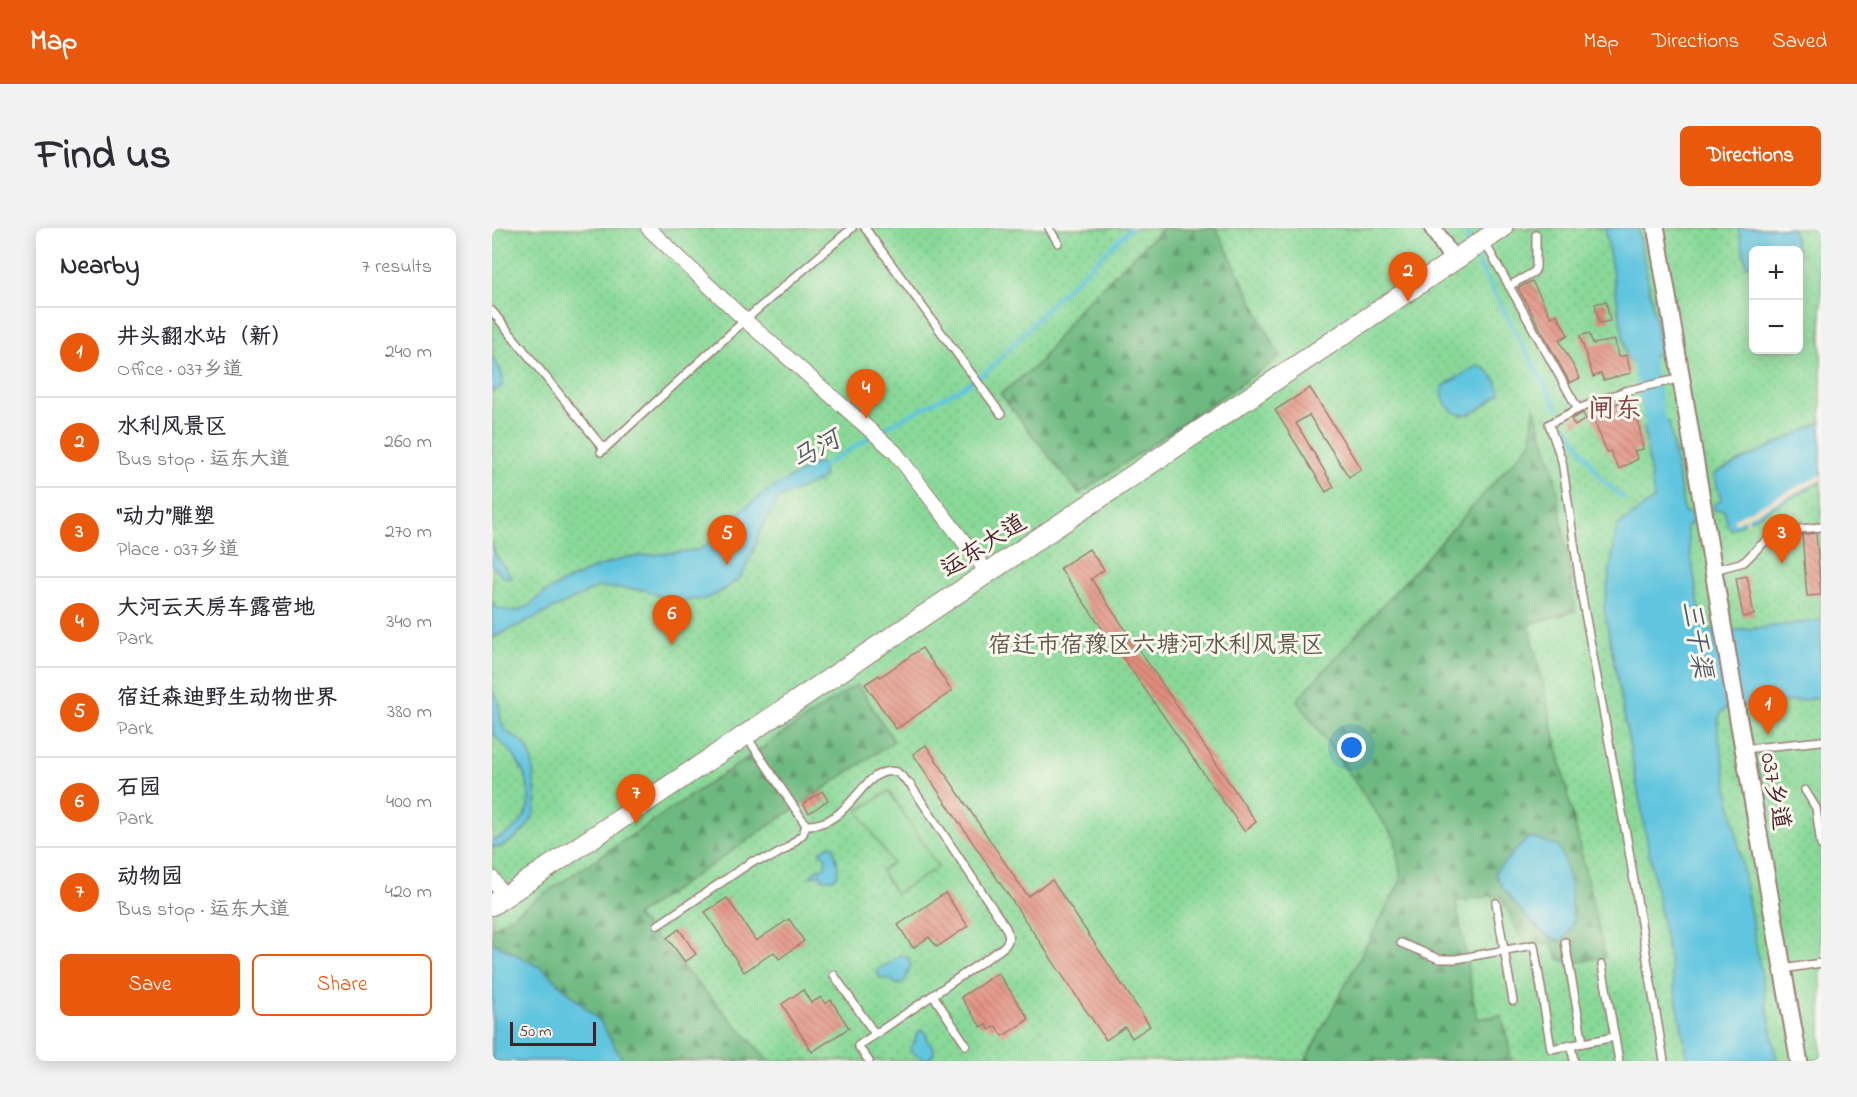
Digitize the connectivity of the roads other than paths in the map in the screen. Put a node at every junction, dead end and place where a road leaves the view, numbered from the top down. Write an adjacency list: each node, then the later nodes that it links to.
1 (648, 228): 14 (street)
2 (852, 228): 14 (lane)
3 (865, 228): 17 (lane)
4 (1049, 228): 10 (lane)
5 (1433, 228): 11 (street)
6 (1502, 228): 9 (main road, 运东大道)
7 (1656, 228): 15 (street, 037乡道)
8 (1536, 236): 12 (lane)
9 (1483, 240): 11 (main road, 运东大道); 12 (lane)
10 (1058, 243)
11 (1453, 260): 20 (main road, 运东大道)
12 (1509, 286): 16 (lane)
13 (492, 311): 14 (lane)
14 (745, 320): 20 (street)
15 (1676, 380): 16 (lane); 19 (street, 037乡道)
16 (1578, 409): 48 (lane)
17 (1001, 414)
18 (1821, 526): 19 (lane)
19 (1714, 570): 23 (street, 037乡道)
20 (987, 572): 21 (main road, 运东大道)
21 (745, 735): 25 (lane); 28 (main road, 运东大道)
22 (1821, 741): 23 (lane)
23 (1744, 748): 36 (street, 037乡道)
24 (1805, 790): 26 (lane)
25 (806, 825): 30 (lane); 38 (lane)
26 (1821, 845)
27 (492, 878): 28 (street)
28 (498, 901)
29 (1496, 903): 33 (lane)
30 (657, 925)
31 (1565, 942): 42 (lane)
32 (1401, 944): 33 (lane)
33 (1504, 950): 39 (lane); 44 (lane)
34 (1821, 963): 36 (lane)
35 (1602, 965): 41 (lane)
36 (1783, 969): 49 (street, 037乡道)
37 (834, 975): 40 (lane)
38 (933, 995): 40 (lane); 43 (lane)
39 (1513, 1001)
40 (875, 1034): 45 (lane)
41 (1615, 1037): 42 (lane); 47 (lane)
42 (1583, 1043): 44 (lane)
43 (966, 1045)
44 (1571, 1045): 46 (lane)
45 (869, 1061)
46 (1574, 1061)
47 (1619, 1061)
48 (1664, 1061)
49 (1799, 1061)

